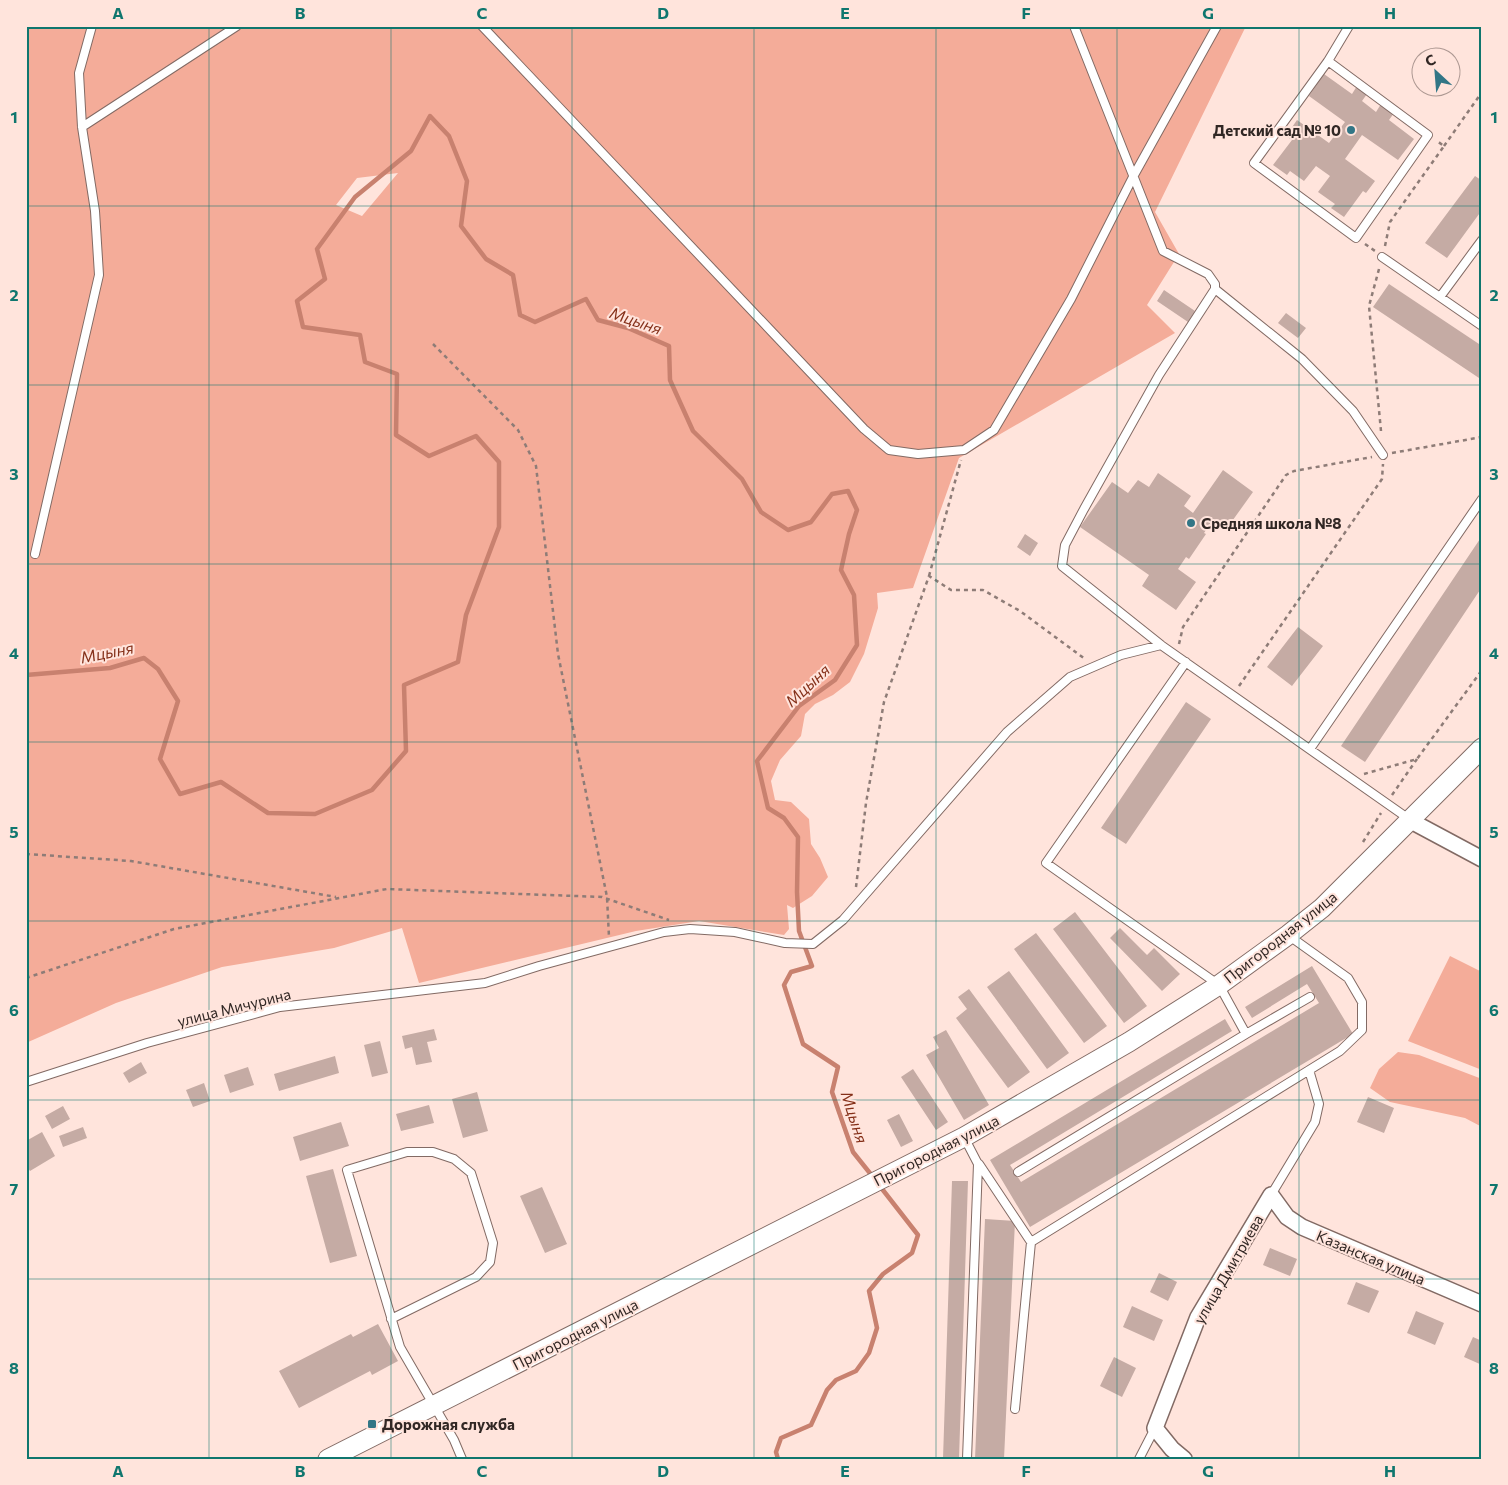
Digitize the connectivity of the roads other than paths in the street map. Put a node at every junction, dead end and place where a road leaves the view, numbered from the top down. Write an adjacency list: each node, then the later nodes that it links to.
1 (92, 26): 8 (lane)
2 (237, 26): 8 (lane)
3 (482, 26): 9 (lane)
4 (1074, 26): 9 (lane)
5 (1217, 26): 9 (lane)
6 (1349, 26): 7 (lane)
7 (1328, 61): 7 (lane)
8 (82, 127): 17 (lane)
9 (1134, 175): 12 (lane)
10 (1482, 240): 13 (lane)
11 (1382, 257): 13 (lane)
12 (1215, 289): 15 (lane); 18 (lane)
13 (1440, 297): 14 (lane)
14 (1482, 326)
15 (1383, 455)
16 (1482, 499): 21 (lane)
17 (35, 554)
18 (1161, 645): 19 (lane); 29 (lane, улица Мичурина)
19 (1186, 662): 21 (lane); 25 (lane)
20 (1482, 748): 22 (street, Пригородная улица)
21 (1310, 749): 22 (lane)
22 (1411, 820): 23 (street); 24 (street, Пригородная улица)
23 (1482, 859)
24 (1288, 935): 25 (street, Пригородная улица); 28 (lane)
25 (1219, 985): 27 (lane); 30 (street, Пригородная улица)
26 (1310, 997): 27 (lane)
27 (1246, 1034): 32 (lane)
28 (1309, 1070): 33 (lane); 34 (lane)
29 (26, 1082)
30 (964, 1136): 31 (lane); 37 (street, Пригородная улица)
31 (978, 1164): 34 (lane); 42 (lane)
32 (1018, 1172)
33 (1271, 1195): 35 (street, Казанская улица); 39 (street, улица Дмитриева)
34 (1030, 1242): 38 (lane)
35 (1482, 1304)
36 (391, 1319): 36 (lane); 37 (lane)
37 (434, 1405): 40 (street, Пригородная улица); 41 (lane)
38 (1015, 1409)
39 (1155, 1428): 43 (lane); 44 (street)
40 (328, 1459)
41 (462, 1459)
42 (967, 1459)
43 (1139, 1459)
44 (1184, 1459)

